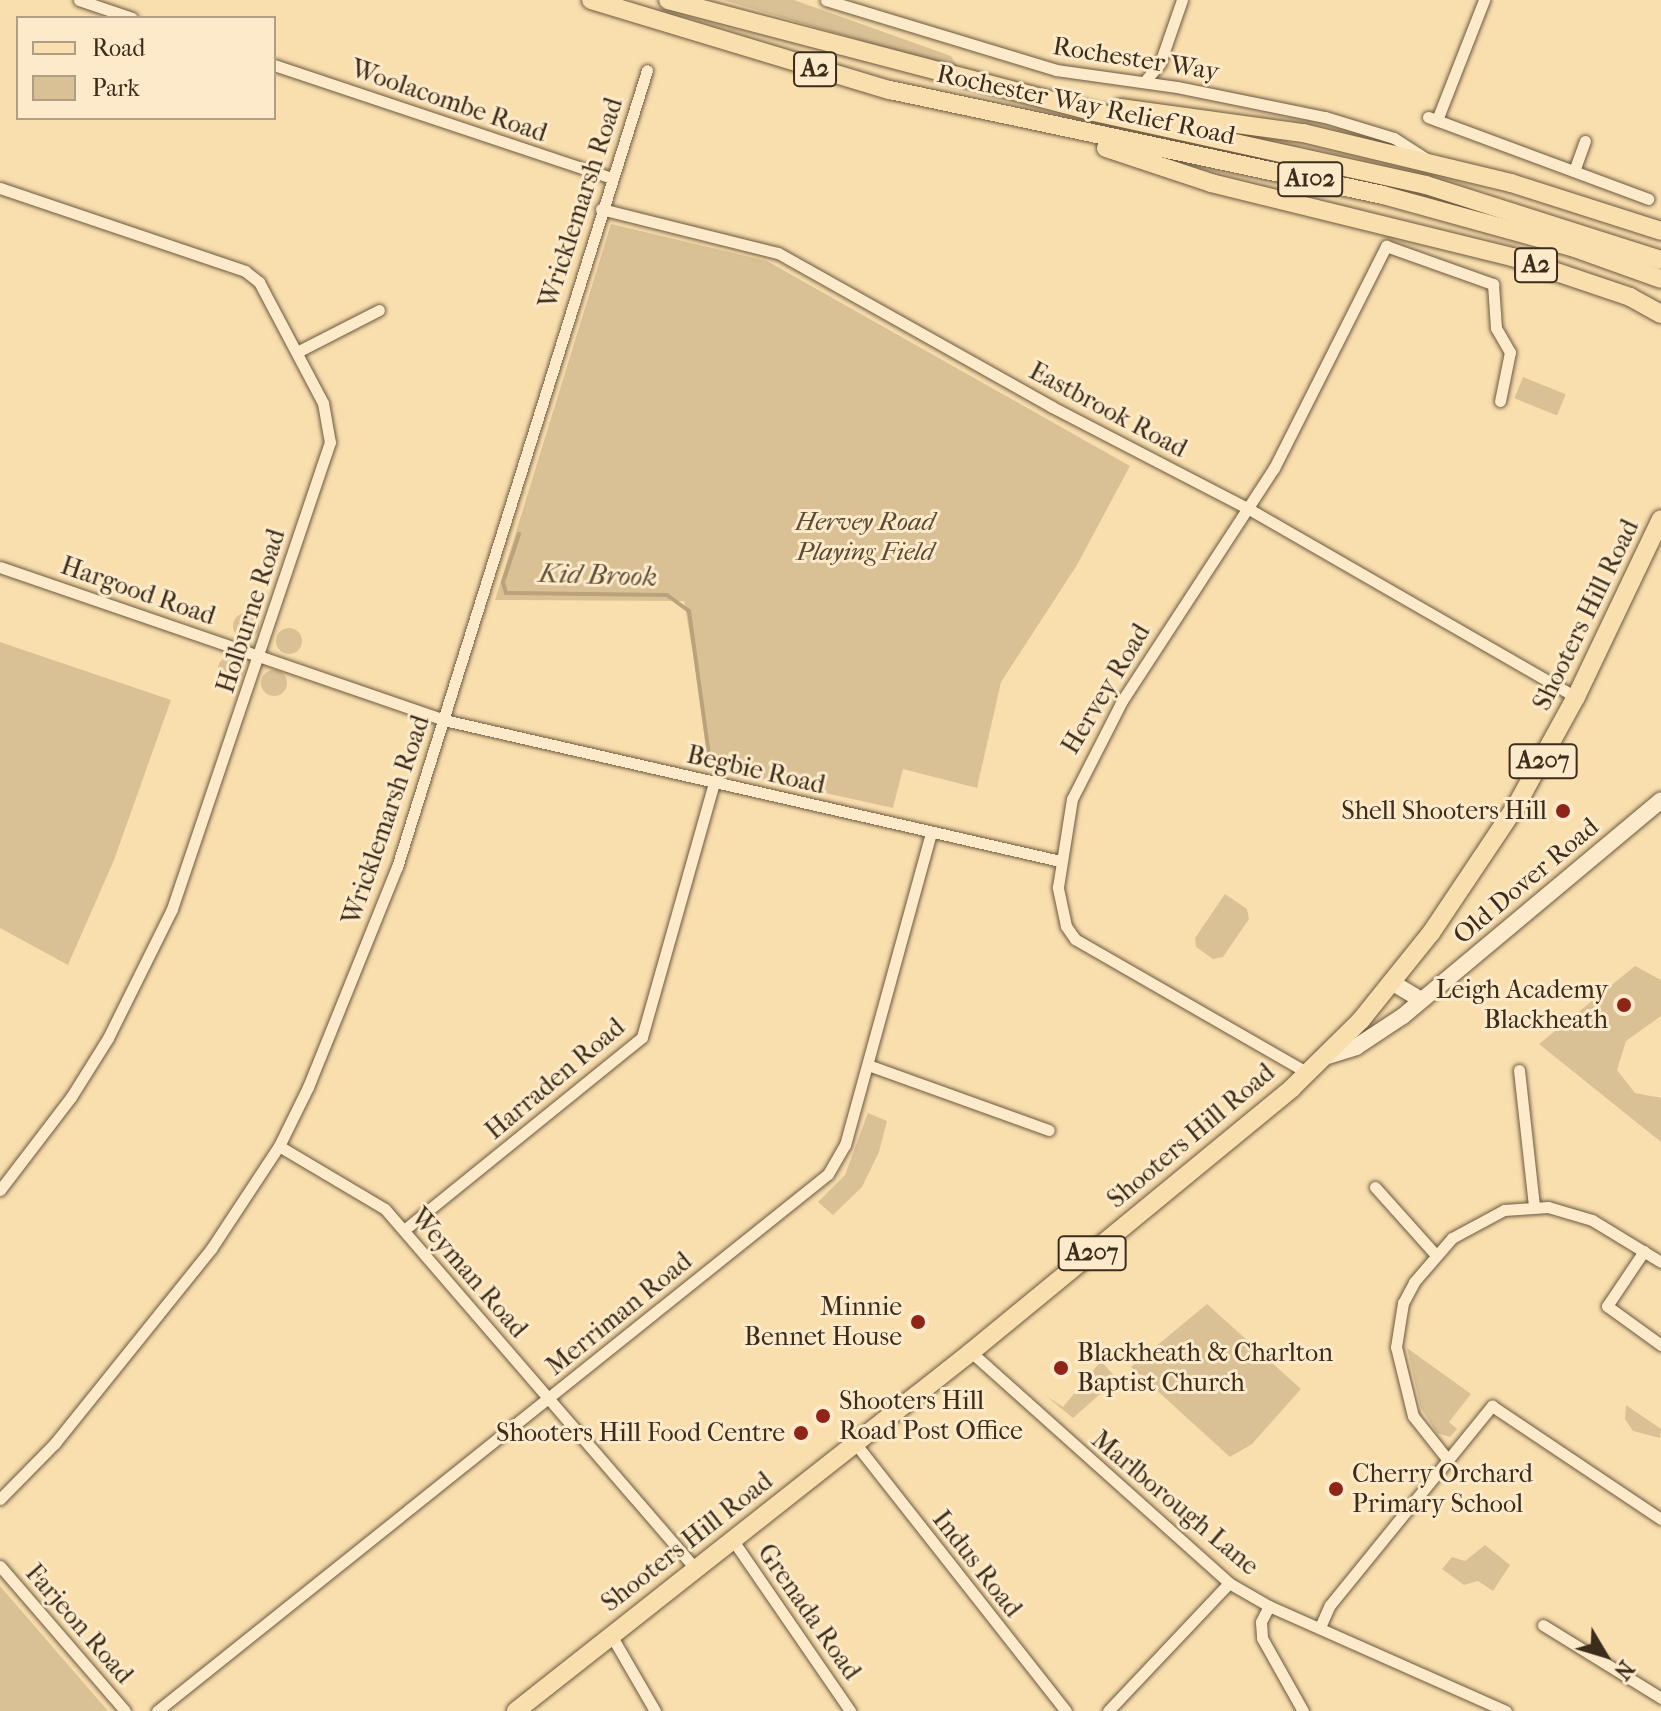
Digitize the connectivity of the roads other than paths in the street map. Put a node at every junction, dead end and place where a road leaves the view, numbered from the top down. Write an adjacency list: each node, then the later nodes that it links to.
1 (79, 0): 7 (street)
2 (591, 0): 12 (main road, Rochester Way Relief Road / A2)
3 (668, 0): 11 (main road, Rochester Way Relief Road / A2)
4 (826, 0): 10 (street, Rochester Way)
5 (1182, 0): 10 (street)
6 (1484, 0): 15 (street)
7 (126, 16)
8 (276, 66): 16 (street, Woolacombe Road)
9 (647, 70): 16 (street, Wricklemarsh Road)
10 (1145, 81): 14 (street, Rochester Way)
11 (1049, 99): 14 (main road, A2); 21 (main road, Rochester Way Relief Road / A102)
12 (1042, 126): 22 (main road, Rochester Way Relief Road / A102); 24 (main road, A2)
13 (1585, 141): 15 (street)
14 (1435, 165): 20 (main road, A2)
15 (1574, 171): 18 (street)
16 (611, 178): 19 (street, Wricklemarsh Road)
17 (0, 188): 25 (street, Holburne Road)
18 (1648, 199)
19 (601, 209): 27 (street, Eastbrook Road); 32 (street, Wricklemarsh Road)
20 (1659, 230)
21 (1661, 260)
22 (1661, 279)
23 (379, 310): 25 (street)
24 (1661, 314)
25 (297, 352): 30 (street, Holburne Road)
26 (1500, 401): 27 (street, Hervey Road)
27 (1249, 509): 31 (street, Eastbrook Road); 36 (street, Hervey Road)
28 (1661, 519): 31 (main road, Shooters Hill Road / A207)
29 (0, 567): 30 (street, Hargood Road)
30 (260, 655): 32 (street, Hargood Road); 46 (street, Holburne Road)
31 (1576, 697): 37 (main road, Shooters Hill Road / A207)
32 (444, 720): 33 (street, Begbie Road); 44 (street, Wricklemarsh Road)
33 (714, 783): 35 (street, Begbie Road); 48 (street, Harraden Road)
34 (1661, 800): 38 (main road, Old Dover Road)
35 (931, 833): 36 (street, Begbie Road); 40 (street, Merriman Road)
36 (1060, 861): 42 (street, Hervey Road)
37 (1387, 990): 38 (main road); 39 (main road, Shooters Hill Road / A207)
38 (1416, 1004): 39 (main road, Old Dover Road)
39 (1324, 1057): 42 (main road, Shooters Hill Road / A207)
40 (868, 1065): 43 (street); 54 (street, Merriman Road)
41 (1519, 1070): 47 (street)
42 (1308, 1073): 53 (main road, Shooters Hill Road / A207)
43 (1049, 1130)
44 (279, 1146): 48 (street, Weyman Road); 57 (street, Wricklemarsh Road)
45 (1375, 1187): 50 (street)
46 (0, 1190)
47 (1534, 1206): 49 (street); 50 (street)
48 (404, 1230): 54 (street, Weyman Road)
49 (1644, 1251): 51 (street); 52 (street)
50 (1435, 1254): 56 (street)
51 (1661, 1262)
52 (1661, 1345)
53 (971, 1352): 55 (main road, Shooters Hill Road / A207); 62 (street, Marlborough Lane)
54 (549, 1399): 61 (street, Weyman Road); 69 (street, Merriman Road)
55 (855, 1443): 59 (main road, Shooters Hill Road / A207); 73 (street, Indus Road)
56 (1448, 1460): 58 (street); 65 (street)
57 (0, 1499)
58 (1661, 1519)
59 (732, 1539): 61 (main road, Shooters Hill Road / A207); 72 (street, Grenada Road)
60 (0, 1566): 68 (street, Farjeon Road)
61 (695, 1568): 66 (main road, Shooters Hill Road / A207)
62 (1229, 1583): 63 (street, Marlborough Lane); 74 (street)
63 (1269, 1606): 65 (street, Marlborough Lane); 75 (street)
64 (1543, 1625): 67 (street)
65 (1320, 1627): 76 (street, Marlborough Lane)
66 (611, 1635): 70 (main road, Shooters Hill Road / A207); 71 (street)
67 (1661, 1698)
68 (125, 1711)
69 (157, 1711)
70 (516, 1711)
71 (655, 1711)
72 (850, 1711)
73 (1066, 1711)
74 (1108, 1711)
75 (1303, 1711)
76 (1506, 1711)

